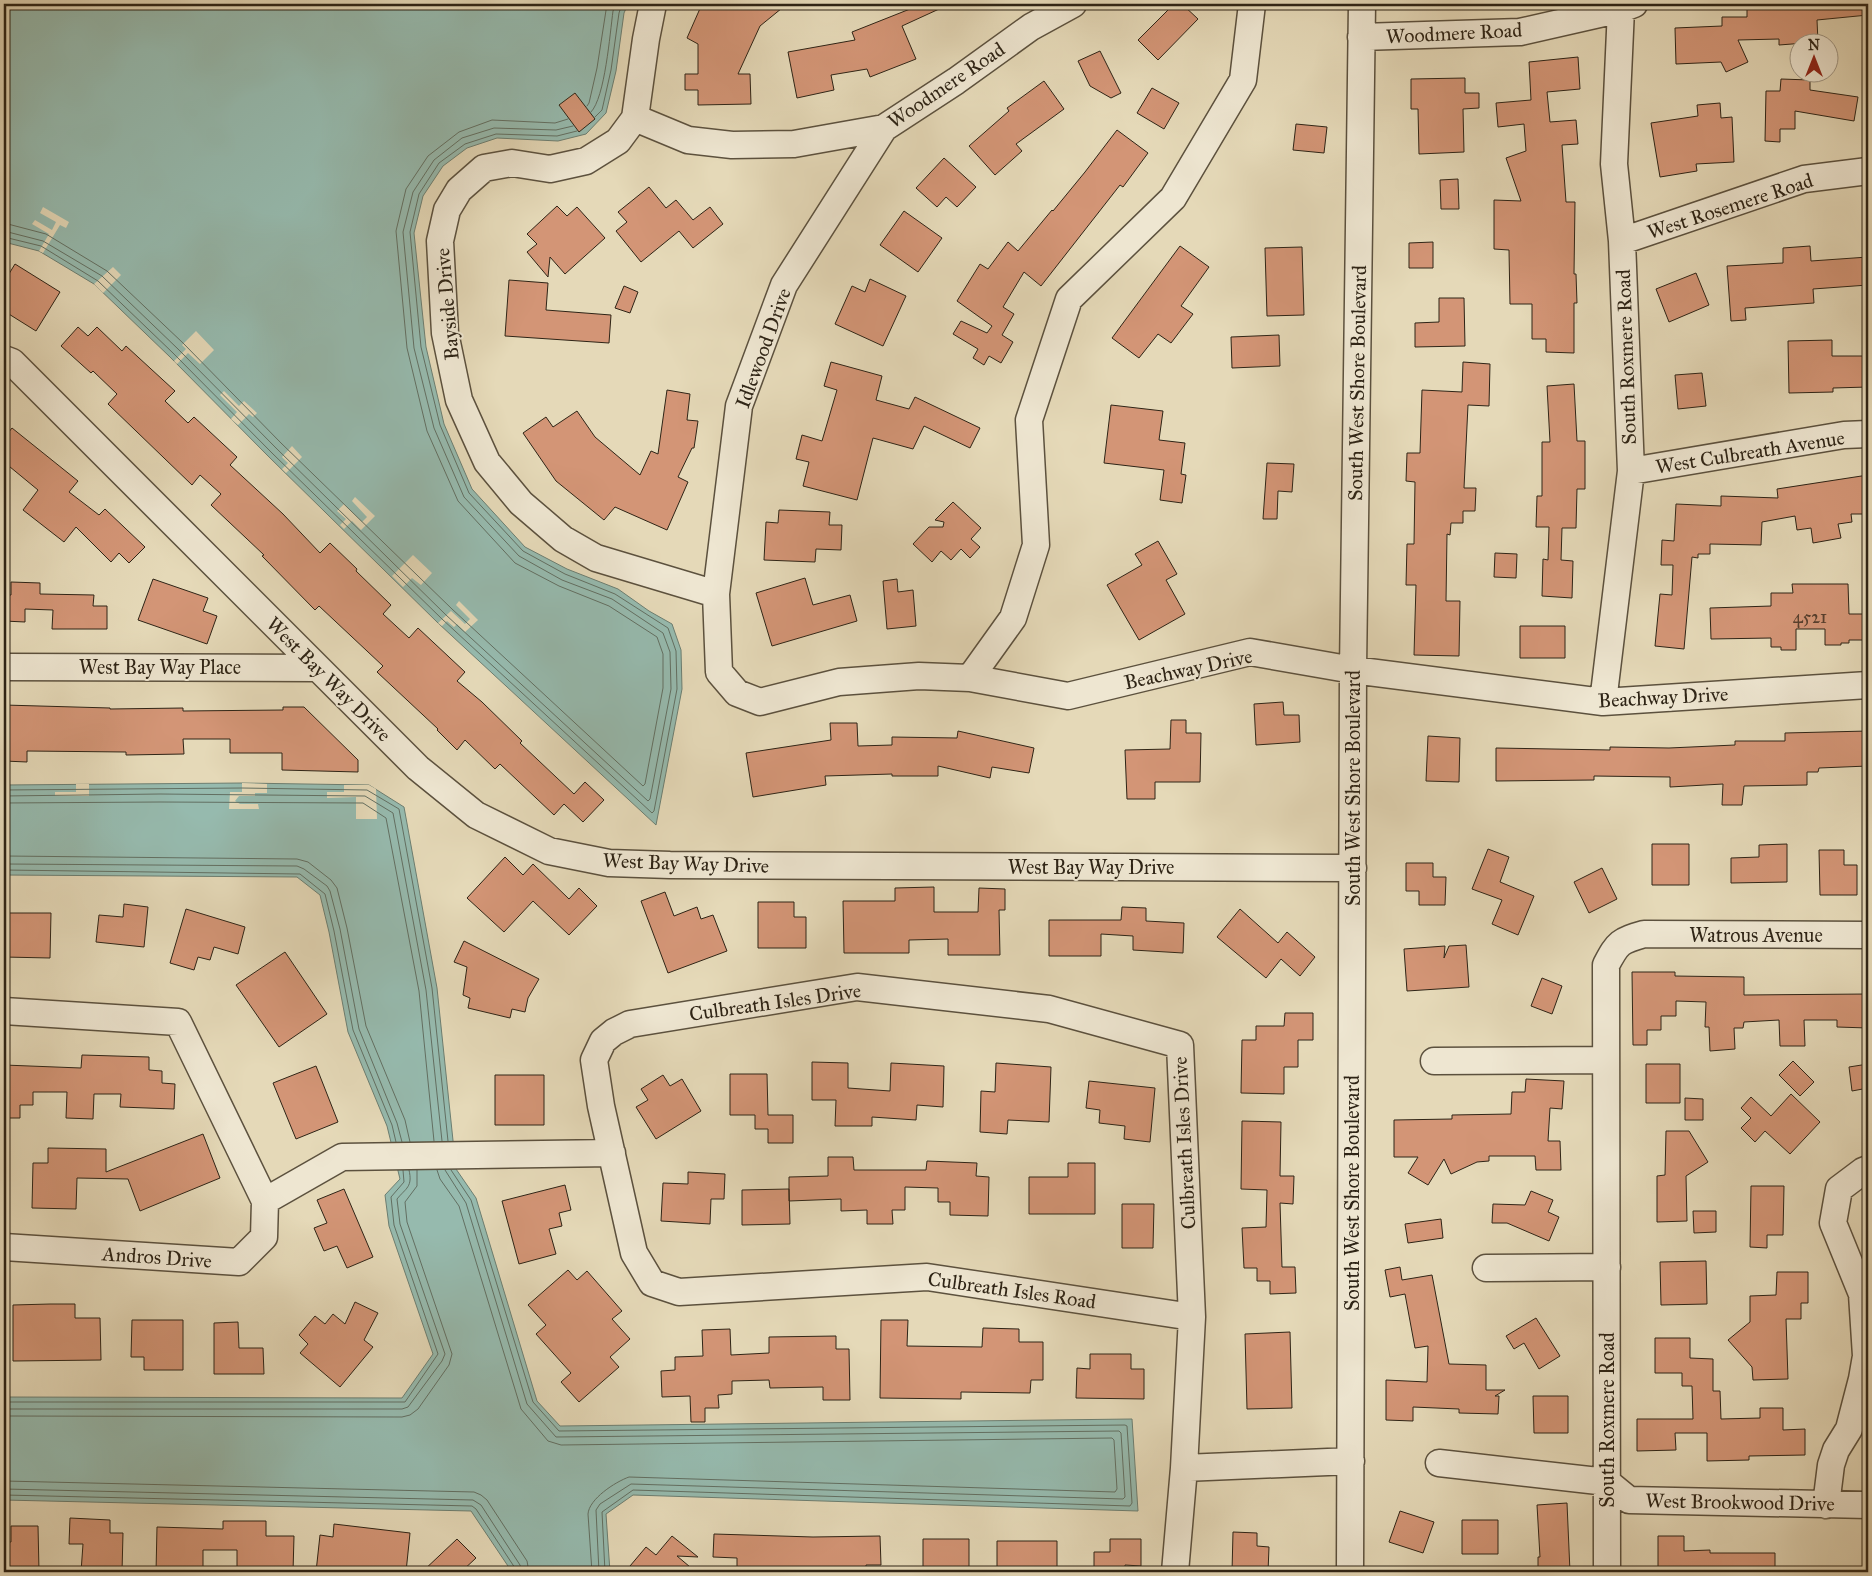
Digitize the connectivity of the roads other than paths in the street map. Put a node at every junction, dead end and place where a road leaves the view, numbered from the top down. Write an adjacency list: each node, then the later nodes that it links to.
1 (653, 4): 7 (street, Bayside Drive)
2 (1074, 4): 8 (street, Woodmere Road)
3 (1252, 4): 18 (street)
4 (1362, 4): 6 (street, South West Shore Boulevard)
5 (1628, 7): 6 (street, Woodmere Road); 10 (street, South Roxmere Road)
6 (1361, 37): 17 (street, South West Shore Boulevard)
7 (634, 118): 8 (street, Woodmere Road); 14 (street, Bayside Drive)
8 (884, 128): 14 (street, Idlewood Drive)
9 (1868, 171): 10 (street, West Rosemere Road)
10 (1622, 241): 13 (street, South Roxmere Road)
11 (4, 359): 16 (street, West Bay Way Drive)
12 (1868, 434): 13 (street, West Culbreath Avenue)
13 (1631, 471): 20 (street, South Roxmere Road)
14 (716, 594): 18 (street, Beachway Drive)
15 (4, 667): 16 (street, West Bay Way Place)
16 (317, 668): 21 (street, West Bay Way Drive)
17 (1353, 670): 18 (street, Beachway Drive); 20 (street, Beachway Drive); 21 (street, South West Shore Boulevard)
18 (970, 678)
19 (1868, 684): 20 (street, Beachway Drive)
20 (1603, 702)
21 (1353, 868): 34 (street, South West Shore Boulevard)
22 (1644, 934): 23 (street, Watrous Avenue); 25 (street, South Roxmere Road)
23 (1868, 935)
24 (4, 1012): 29 (street)
25 (1606, 1060): 26 (street); 31 (street, South Roxmere Road)
26 (1434, 1061)
27 (612, 1153): 29 (street); 33 (street, Culbreath Isles Road); 33 (street, Culbreath Isles Drive)
28 (1868, 1169): 38 (street)
29 (265, 1201): 30 (street, Andros Drive)
30 (4, 1247)
31 (1607, 1267): 32 (street); 37 (street, South Roxmere Road)
32 (1486, 1268)
33 (1192, 1316): 36 (street)
34 (1351, 1461): 36 (street); 41 (street, South West Shore Boulevard)
35 (1439, 1464): 37 (street)
36 (1184, 1468): 40 (street)
37 (1607, 1482): 38 (street, West Brookwood Drive); 42 (street, South Roxmere Road)
38 (1826, 1505): 39 (street, West Brookwood Drive)
39 (1868, 1505)
40 (1175, 1572)
41 (1350, 1572)
42 (1607, 1572)

